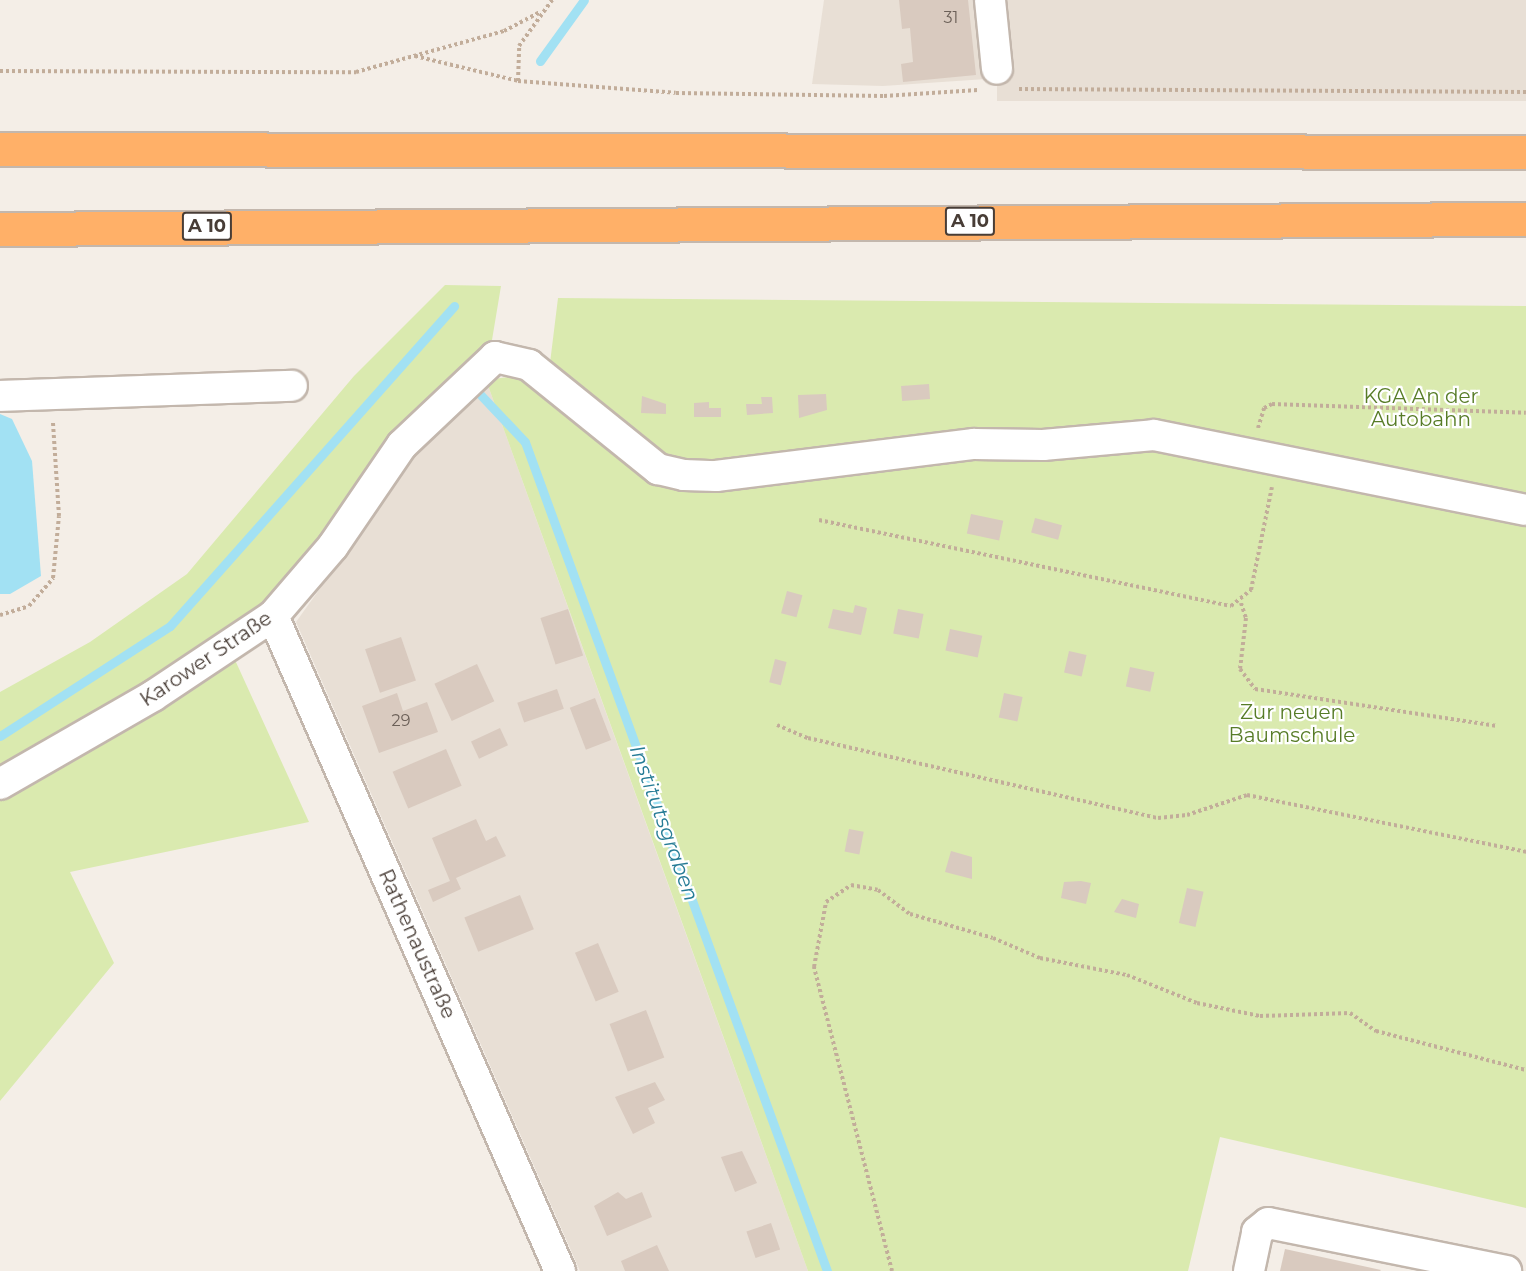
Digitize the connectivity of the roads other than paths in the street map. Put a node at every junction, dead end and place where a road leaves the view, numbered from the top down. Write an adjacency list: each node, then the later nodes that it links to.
1 (990, 0): 2 (street)
2 (998, 79)
3 (0, 148): 4 (highway)
4 (1526, 152)
5 (1526, 219): 6 (highway, A 10)
6 (0, 229)
7 (292, 386): 8 (street)
8 (0, 396)
9 (1526, 510): 10 (street, Karower Straße)
10 (273, 616): 11 (street, Karower Straße); 12 (street, Rathenaustraße)
11 (0, 784)
12 (560, 1271)
13 (1249, 1271): 14 (street)
14 (1506, 1271)

